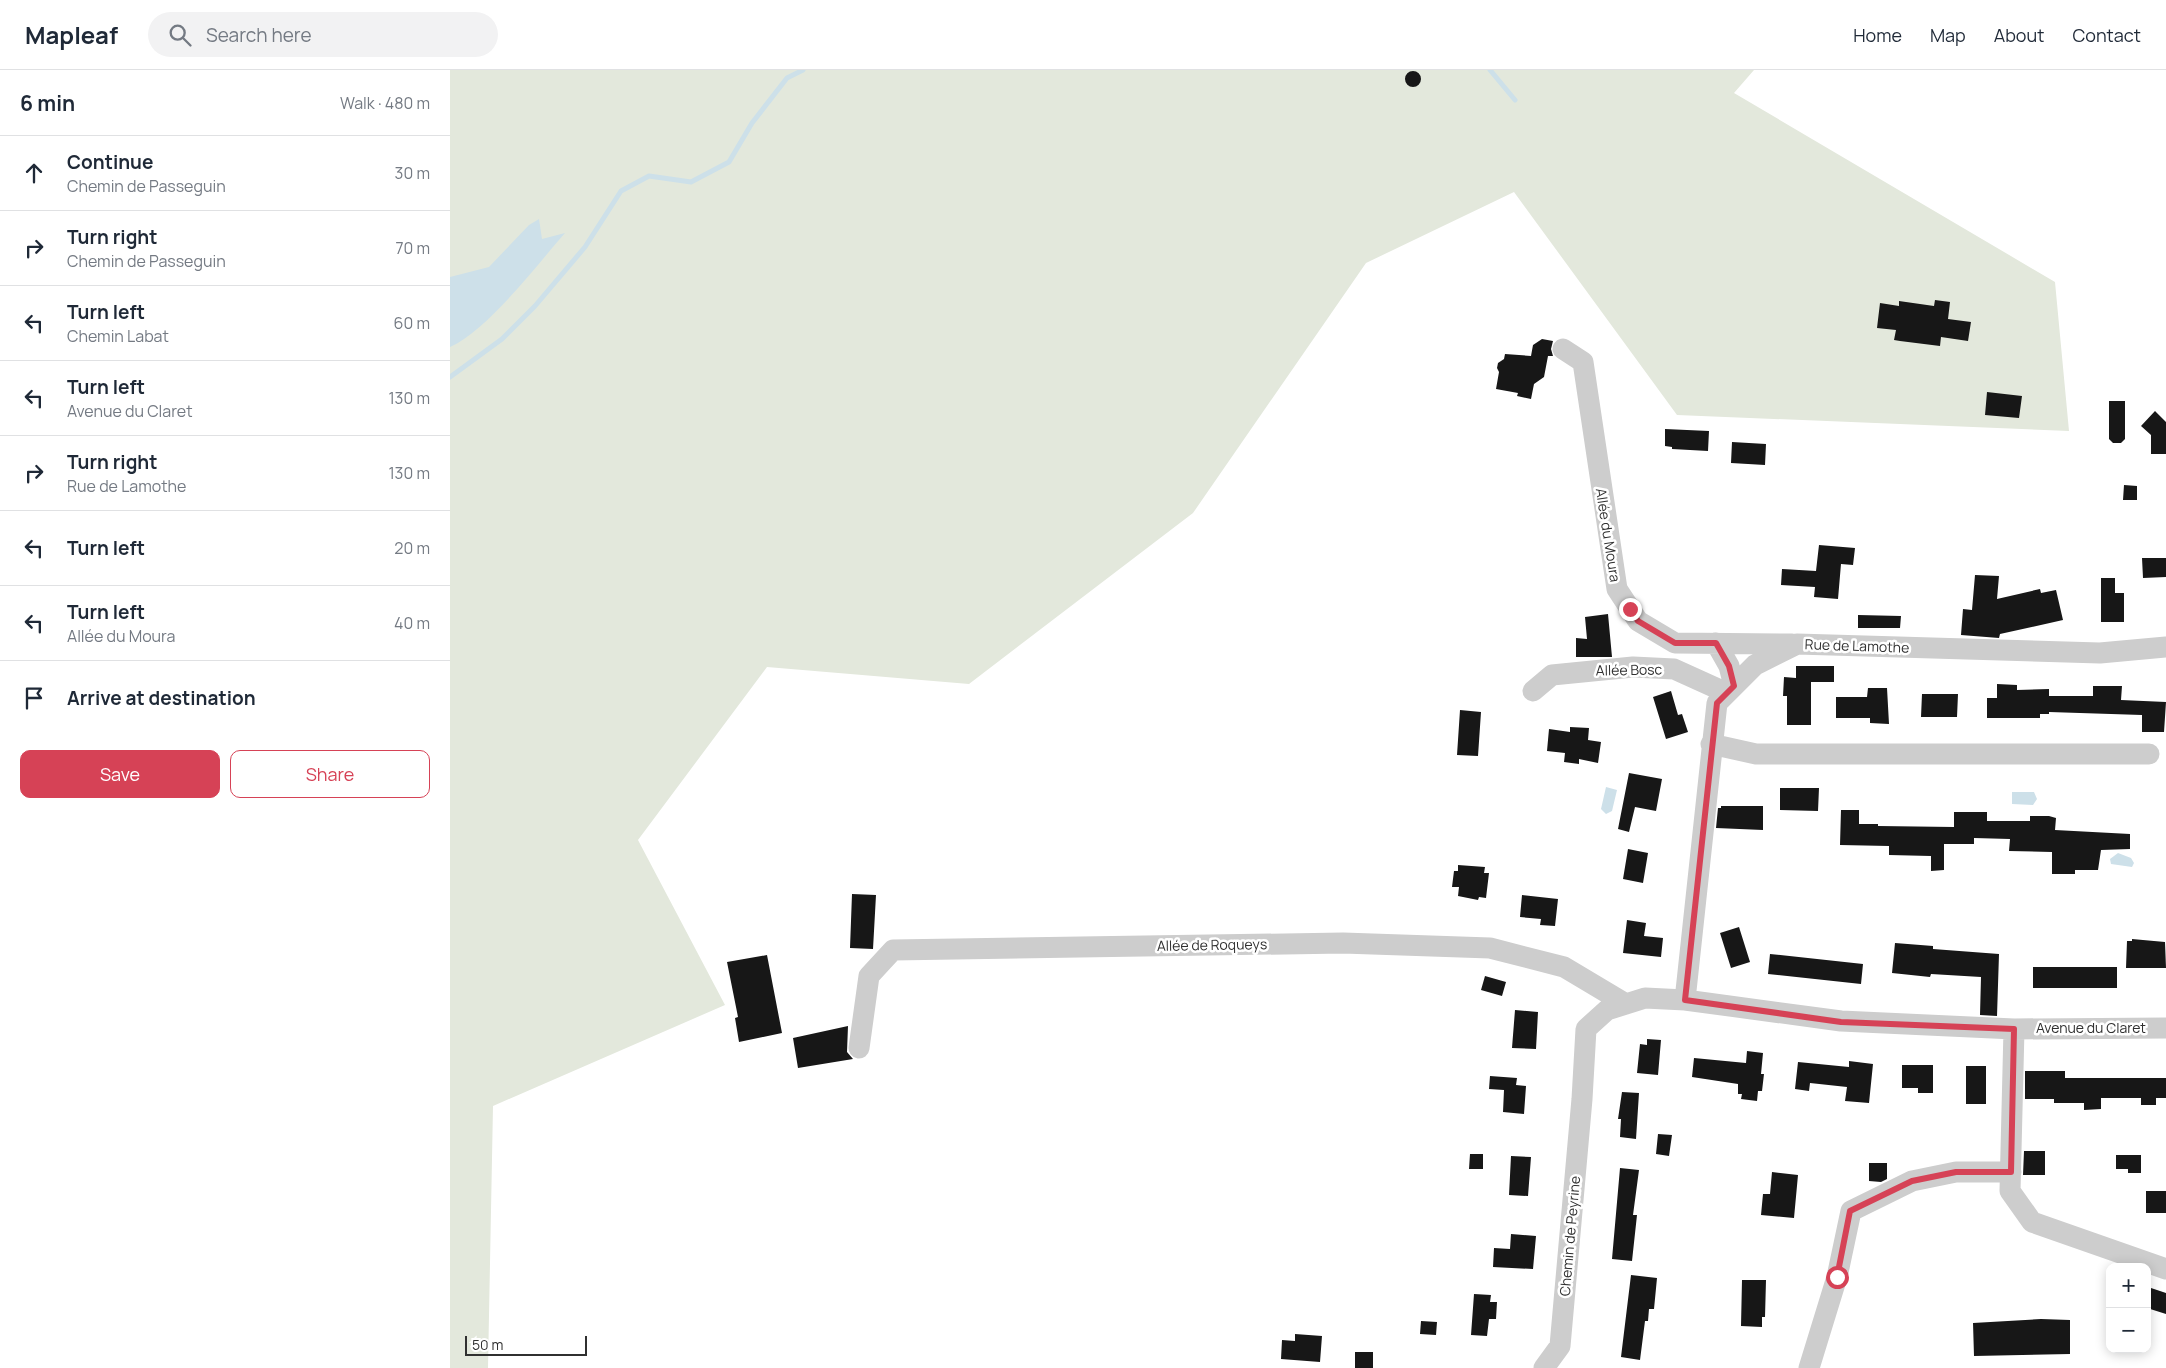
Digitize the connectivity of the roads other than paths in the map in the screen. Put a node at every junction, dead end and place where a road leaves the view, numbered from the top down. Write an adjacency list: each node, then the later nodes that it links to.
1 (1563, 348): 2 (street, Allée du Moura)
2 (1716, 643): 3 (street, Allée du Moura); 5 (street)
3 (1797, 644): 4 (street, Rue de Lamothe); 5 (street, Rue de Lamothe)
4 (2166, 647)
5 (1730, 690): 6 (street, Allée Bosc); 7 (street, Rue de Lamothe)
6 (1532, 691)
7 (1711, 744): 8 (street); 9 (street, Rue de Lamothe)
8 (2149, 754)
9 (1685, 1000): 10 (street, Avenue du Claret); 12 (street, Avenue du Claret)
10 (1626, 1004): 13 (street, Allée de Roqueys); 14 (street, Avenue du Claret)
11 (2166, 1028): 12 (street, Avenue du Claret)
12 (2014, 1029): 15 (street)
13 (860, 1048)
14 (1582, 1098): 17 (street, Chemin de Peyrine)
15 (2011, 1172): 16 (street); 18 (street)
16 (2166, 1269)
17 (1544, 1368)
18 (1809, 1368)

